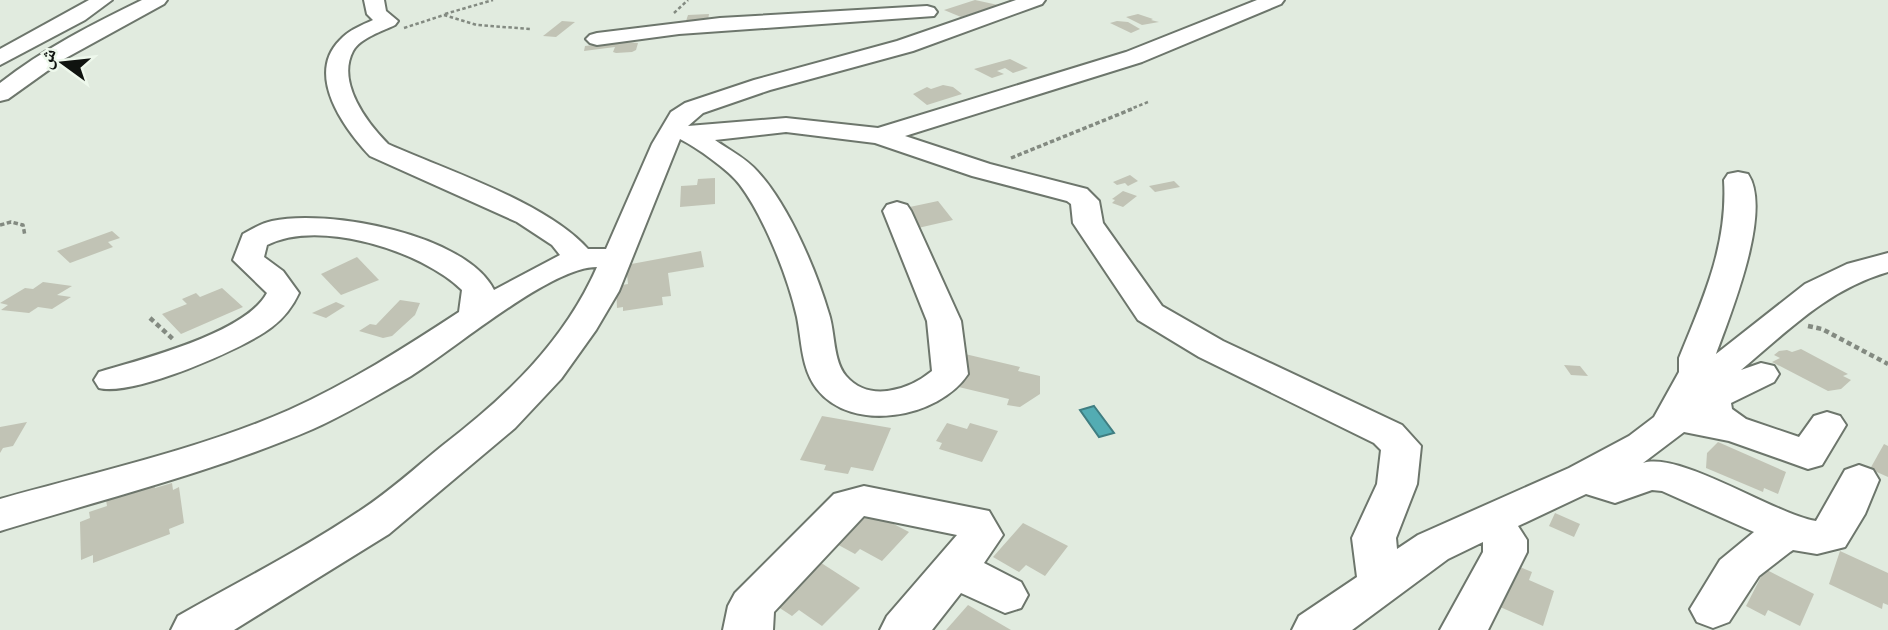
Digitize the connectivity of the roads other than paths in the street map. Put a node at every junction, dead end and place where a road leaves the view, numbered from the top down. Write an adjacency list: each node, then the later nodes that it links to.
1 (102, 0): 9 (street)
2 (157, 0): 10 (street)
3 (374, 0): 15 (street)
4 (1035, 0): 7 (street)
5 (1274, 0): 12 (street)
6 (919, 6): 7 (street); 8 (street)
7 (957, 28): 11 (street)
8 (597, 39)
9 (0, 58)
10 (0, 94)
11 (685, 132): 12 (street); 14 (street); 15 (street)
12 (879, 136): 30 (street)
13 (1738, 180): 18 (street)
14 (897, 211)
15 (598, 258): 17 (street); 33 (street)
16 (1888, 262): 18 (street)
17 (474, 317): 20 (street); 26 (street)
18 (1697, 365): 21 (street)
19 (1761, 374): 23 (street)
20 (112, 380)
21 (1673, 417): 23 (street); 24 (street)
22 (1827, 425): 23 (street)
23 (1732, 428)
24 (1583, 478): 27 (street); 28 (street)
25 (1858, 480): 28 (street)
26 (0, 515)
27 (1491, 520): 30 (street); 37 (street)
28 (1788, 533): 32 (street)
29 (955, 569): 31 (street); 34 (street); 35 (street)
30 (1380, 582): 36 (street)
31 (1005, 595)
32 (1713, 609)
33 (195, 630)
34 (747, 630)
35 (904, 630)
36 (1316, 630)
37 (1464, 630)

